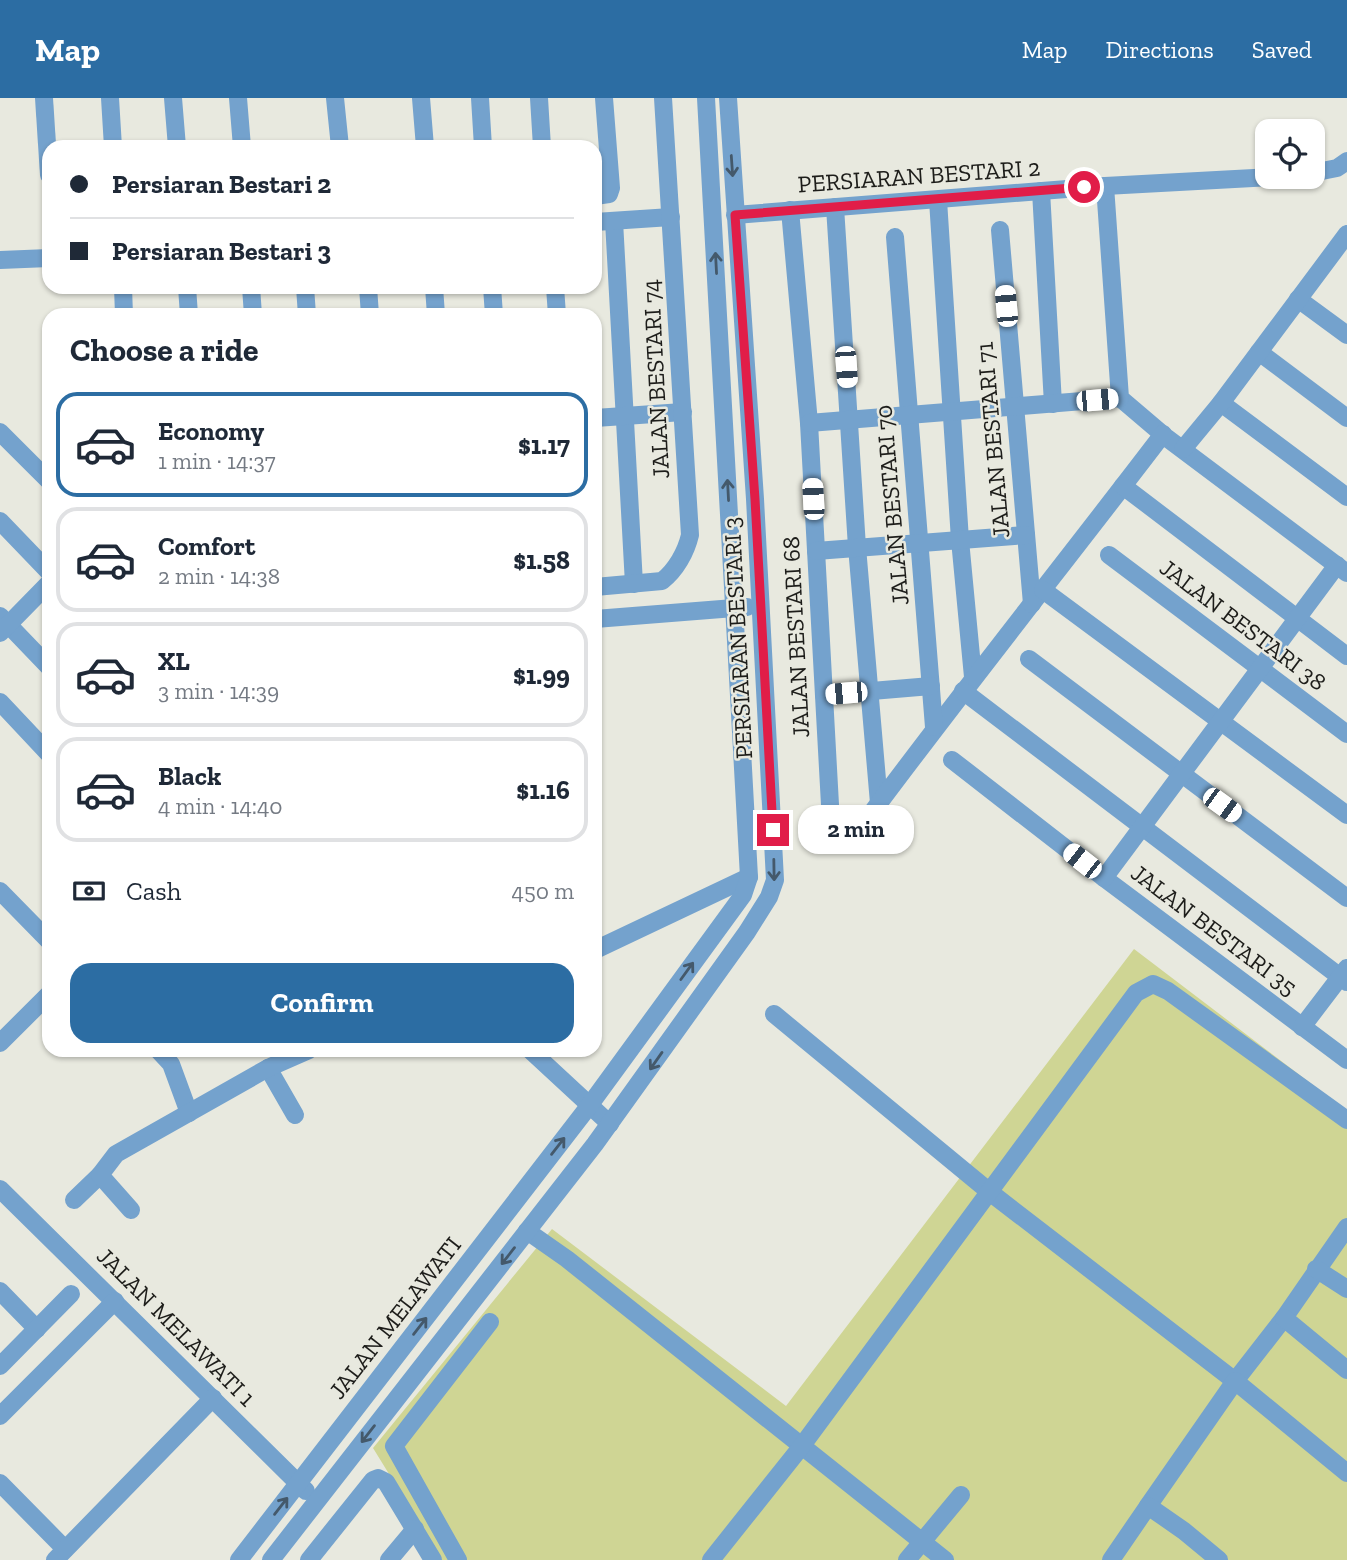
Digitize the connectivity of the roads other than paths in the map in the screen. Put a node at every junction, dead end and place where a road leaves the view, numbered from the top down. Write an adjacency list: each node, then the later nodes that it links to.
1 (44, 98): 13 (street)
2 (110, 98): 14 (street)
3 (173, 98): 15 (street)
4 (238, 98): 16 (street)
5 (335, 98): 17 (street)
6 (421, 98): 18 (street)
7 (480, 98): 19 (street)
8 (539, 98): 20 (street)
9 (604, 98): 26 (street)
10 (663, 98): 31 (street, JALAN BESTARI 74)
11 (706, 98): 74 (street, PERSIARAN BESTARI 3, one-way to 11)
12 (728, 98): 30 (street, PERSIARAN BESTARI 3, one-way to 30)
13 (47, 140)
14 (113, 140)
15 (176, 140)
16 (241, 140)
17 (339, 140)
18 (424, 140)
19 (482, 140)
20 (542, 140)
21 (1347, 161): 22 (street)
22 (1325, 170)
23 (1255, 178): 24 (street, PERSIARAN BESTARI 2)
24 (1105, 186): 25 (street, PERSIARAN BESTARI 2); 42 (street)
25 (1041, 191): 27 (street, PERSIARAN BESTARI 2); 44 (street)
26 (602, 195)
27 (938, 200): 28 (street, PERSIARAN BESTARI 2); 46 (street)
28 (835, 207): 29 (street, PERSIARAN BESTARI 2); 52 (street)
29 (790, 210): 30 (street, PERSIARAN BESTARI 2); 53 (street, JALAN BESTARI 68)
30 (735, 215): 73 (street, PERSIARAN BESTARI 3)
31 (671, 217): 32 (street); 47 (street, JALAN BESTARI 74)
32 (614, 221): 33 (street); 49 (street)
33 (602, 222)
34 (1000, 230): 45 (street, JALAN BESTARI 71)
35 (895, 237): 48 (street, JALAN BESTARI 70)
36 (1344, 246): 39 (street)
37 (42, 258): 38 (street)
38 (0, 260)
39 (1298, 299): 40 (street); 41 (street)
40 (1347, 335)
41 (1259, 352): 43 (street); 51 (street)
42 (1120, 398): 44 (street); 55 (street)
43 (1221, 403): 56 (street); 59 (street)
44 (1053, 404): 45 (street)
45 (1015, 407): 46 (street); 61 (street, JALAN BESTARI 71)
46 (951, 411): 48 (street); 62 (street)
47 (683, 412): 49 (street); 69 (street, JALAN BESTARI 74)
48 (909, 415): 52 (street); 63 (street, JALAN BESTARI 70)
49 (624, 416): 50 (street); 69 (street)
50 (602, 418)
51 (1347, 418)
52 (849, 421): 53 (street); 64 (street)
53 (809, 423): 65 (street, JALAN BESTARI 68)
54 (0, 432): 57 (street)
55 (1165, 436): 56 (street); 58 (street)
56 (1182, 449): 68 (street)
57 (42, 474)
58 (1123, 486): 72 (street); 76 (street)
59 (1347, 497)
60 (0, 522): 67 (street)
61 (1026, 535): 62 (street); 72 (street, JALAN BESTARI 71)
62 (960, 540): 63 (street); 82 (street)
63 (920, 543): 64 (street); 83 (street, JALAN BESTARI 70)
64 (857, 547): 65 (street); 84 (street)
65 (816, 551): 85 (street, JALAN BESTARI 68)
66 (1109, 555): 81 (street, JALAN BESTARI 38)
67 (42, 565)
68 (1342, 569): 76 (street)
69 (634, 584): 70 (street, JALAN BESTARI 74)
70 (602, 586)
71 (42, 589): 77 (street)
72 (1038, 597): 82 (street); 87 (street)
73 (761, 606): 74 (street); 116 (street, PERSIARAN BESTARI 3, one-way to 116)
74 (735, 607): 75 (street); 96 (street, PERSIARAN BESTARI 3)
75 (602, 618)
76 (1298, 618): 78 (street); 81 (street)
77 (3, 625): 80 (street)
78 (1347, 656)
79 (1029, 659): 92 (street)
80 (42, 661)
81 (1261, 668): 87 (street); 89 (street, JALAN BESTARI 38)
82 (968, 684): 88 (street); 95 (street)
83 (931, 686): 84 (street); 88 (street, JALAN BESTARI 70)
84 (868, 691): 85 (street); 93 (street)
85 (824, 695): 93 (street, JALAN BESTARI 68)
86 (0, 702): 90 (street)
87 (1221, 721): 92 (street); 94 (street)
88 (934, 727): 93 (street)
89 (1347, 734)
90 (42, 747)
91 (952, 760): 97 (street, JALAN BESTARI 35)
92 (1181, 775): 95 (street); 99 (street)
93 (879, 803)
94 (1347, 815)
95 (1142, 827): 97 (street); 102 (street)
96 (749, 877): 101 (street); 112 (street, PERSIARAN BESTARI 3, one-way to 96)
97 (1104, 878): 105 (street, JALAN BESTARI 35)
98 (0, 891): 100 (street)
99 (1347, 898)
100 (42, 933)
101 (602, 947)
102 (1345, 976): 105 (street)
103 (42, 1001): 106 (street)
104 (774, 1014): 119 (street)
105 (1301, 1027): 110 (street, JALAN BESTARI 35)
106 (0, 1043)
107 (164, 1057): 113 (street)
108 (293, 1057): 111 (street)
109 (537, 1057): 112 (street)
110 (1347, 1060)
111 (268, 1068): 113 (street); 114 (street)
112 (589, 1106): 116 (street); 140 (street, JALAN MELAWATI, one-way to 112)
113 (189, 1113): 117 (street)
114 (295, 1115)
115 (1347, 1119): 119 (street)
116 (610, 1124): 123 (street, JALAN MELAWATI)
117 (100, 1175): 120 (street); 121 (street)
118 (0, 1189): 128 (street, JALAN MELAWATI 1)
119 (991, 1193): 134 (street); 137 (street)
120 (74, 1200)
121 (131, 1210)
122 (1347, 1227): 124 (street)
123 (527, 1231): 137 (street); 142 (street, JALAN MELAWATI, one-way to 142)
124 (1316, 1269): 125 (street); 129 (street)
125 (1347, 1289)
126 (0, 1291): 131 (street)
127 (71, 1294): 131 (street)
128 (115, 1301): 135 (street, JALAN MELAWATI 1); 136 (street)
129 (1284, 1318): 133 (street); 134 (street)
130 (490, 1322): 152 (street)
131 (37, 1329): 132 (street)
132 (0, 1366)
133 (1347, 1370)
134 (1235, 1381): 138 (street); 143 (street)
135 (213, 1398): 140 (street, JALAN MELAWATI 1); 146 (street)
136 (0, 1416)
137 (801, 1447): 145 (street); 153 (street)
138 (1347, 1474)
139 (0, 1483): 146 (street)
140 (298, 1483): 142 (street, JALAN MELAWATI 1); 147 (street, JALAN MELAWATI, one-way to 140)
141 (961, 1494): 145 (street)
142 (316, 1502): 148 (street, JALAN MELAWATI)
143 (1148, 1506): 156 (street); 157 (street)
144 (415, 1529): 149 (street); 150 (street); 151 (street)
145 (921, 1541): 154 (street); 155 (street)
146 (60, 1555)
147 (239, 1560)
148 (271, 1560)
149 (309, 1560)
150 (390, 1560)
151 (433, 1560)
152 (458, 1560)
153 (711, 1560)
154 (906, 1560)
155 (945, 1560)
156 (1111, 1560)
157 (1219, 1560)

